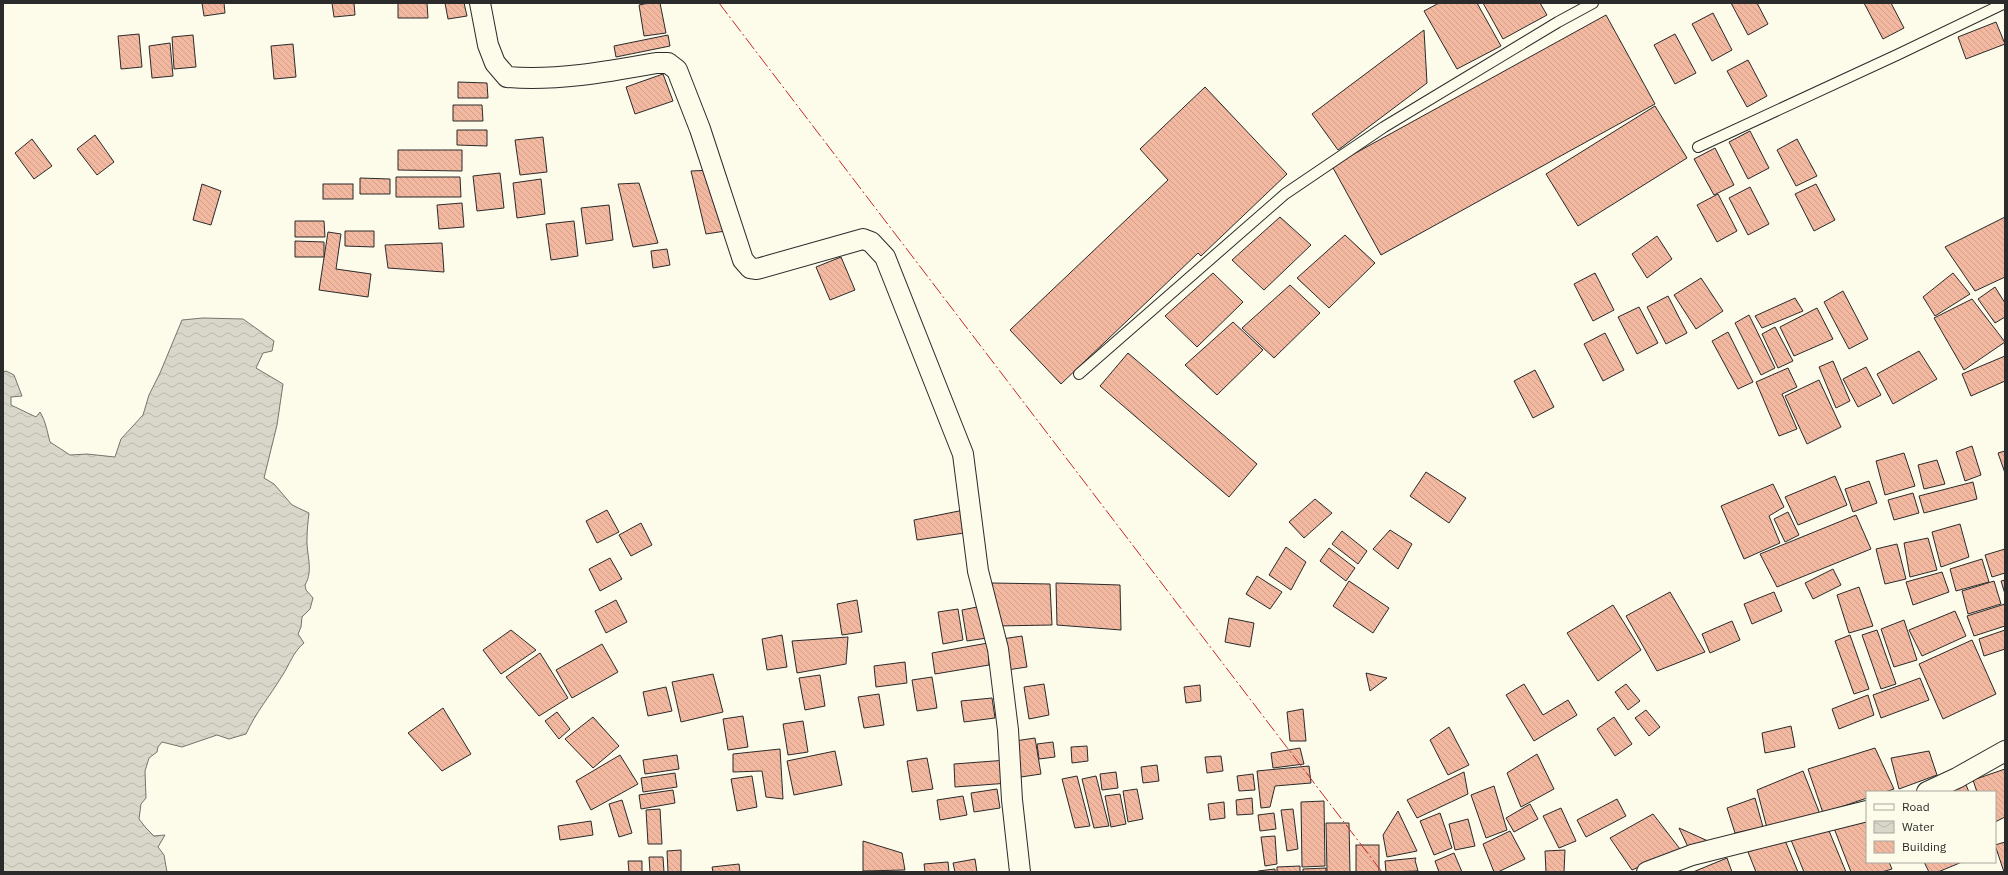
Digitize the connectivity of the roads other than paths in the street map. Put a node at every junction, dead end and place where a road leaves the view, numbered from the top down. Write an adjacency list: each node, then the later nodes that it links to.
1 (480, 3): 9 (street)
2 (1592, 3): 5 (lane)
3 (2005, 3): 4 (lane)
4 (1698, 147)
5 (1079, 374)
6 (2005, 751): 7 (street)
7 (1928, 791)
8 (1866, 811): 10 (street)
9 (1020, 872)
10 (1647, 872)

